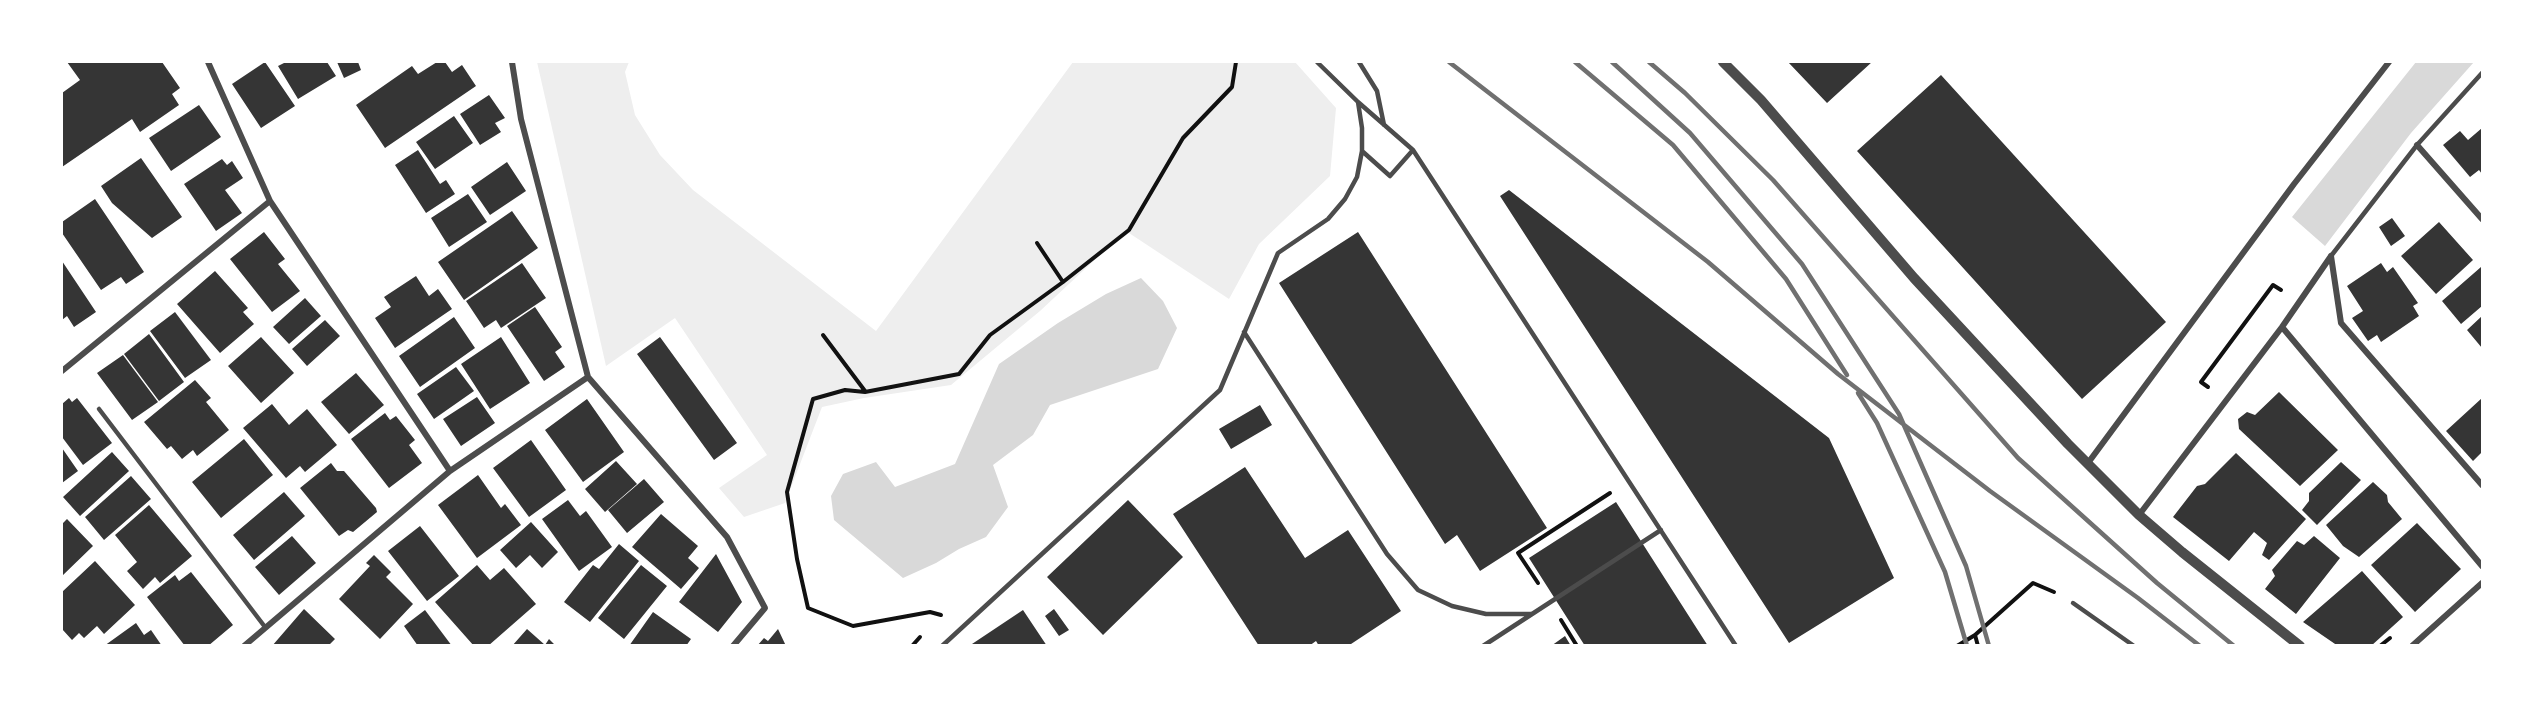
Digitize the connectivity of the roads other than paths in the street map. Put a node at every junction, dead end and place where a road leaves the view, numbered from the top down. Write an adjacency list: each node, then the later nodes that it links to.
1 (208, 62): 13 (street)
2 (512, 62): 19 (street)
3 (1317, 62): 8 (lane)
4 (1359, 62): 9 (lane)
5 (1723, 62): 21 (street)
6 (2389, 62): 21 (street)
7 (2482, 73): 10 (lane)
8 (1358, 102): 9 (lane); 12 (lane)
9 (1384, 125): 11 (lane)
10 (2417, 145): 14 (street); 15 (lane)
11 (1413, 150): 12 (lane); 25 (lane)
12 (1362, 151): 17 (lane)
13 (270, 201): 18 (street); 22 (street)
14 (2482, 219)
15 (2331, 256): 16 (street); 23 (street)
16 (2282, 327): 24 (street); 26 (street)
17 (1244, 332): 29 (lane); 33 (lane)
18 (62, 371)
19 (588, 377): 22 (street); 32 (street)
20 (99, 409): 30 (lane)
21 (2088, 463): 24 (street)
22 (450, 471): 30 (street)
23 (2482, 485)
24 (2139, 515): 37 (street)
25 (1660, 530): 29 (lane); 35 (lane)
26 (2482, 566)
27 (2482, 584): 38 (street)
28 (2073, 603): 36 (lane)
29 (1531, 614): 34 (lane)
30 (265, 627): 31 (street)
31 (244, 645)
32 (733, 645)
33 (942, 645)
34 (1482, 645)
35 (1736, 645)
36 (2134, 645)
37 (2300, 645)
38 (2412, 645)

